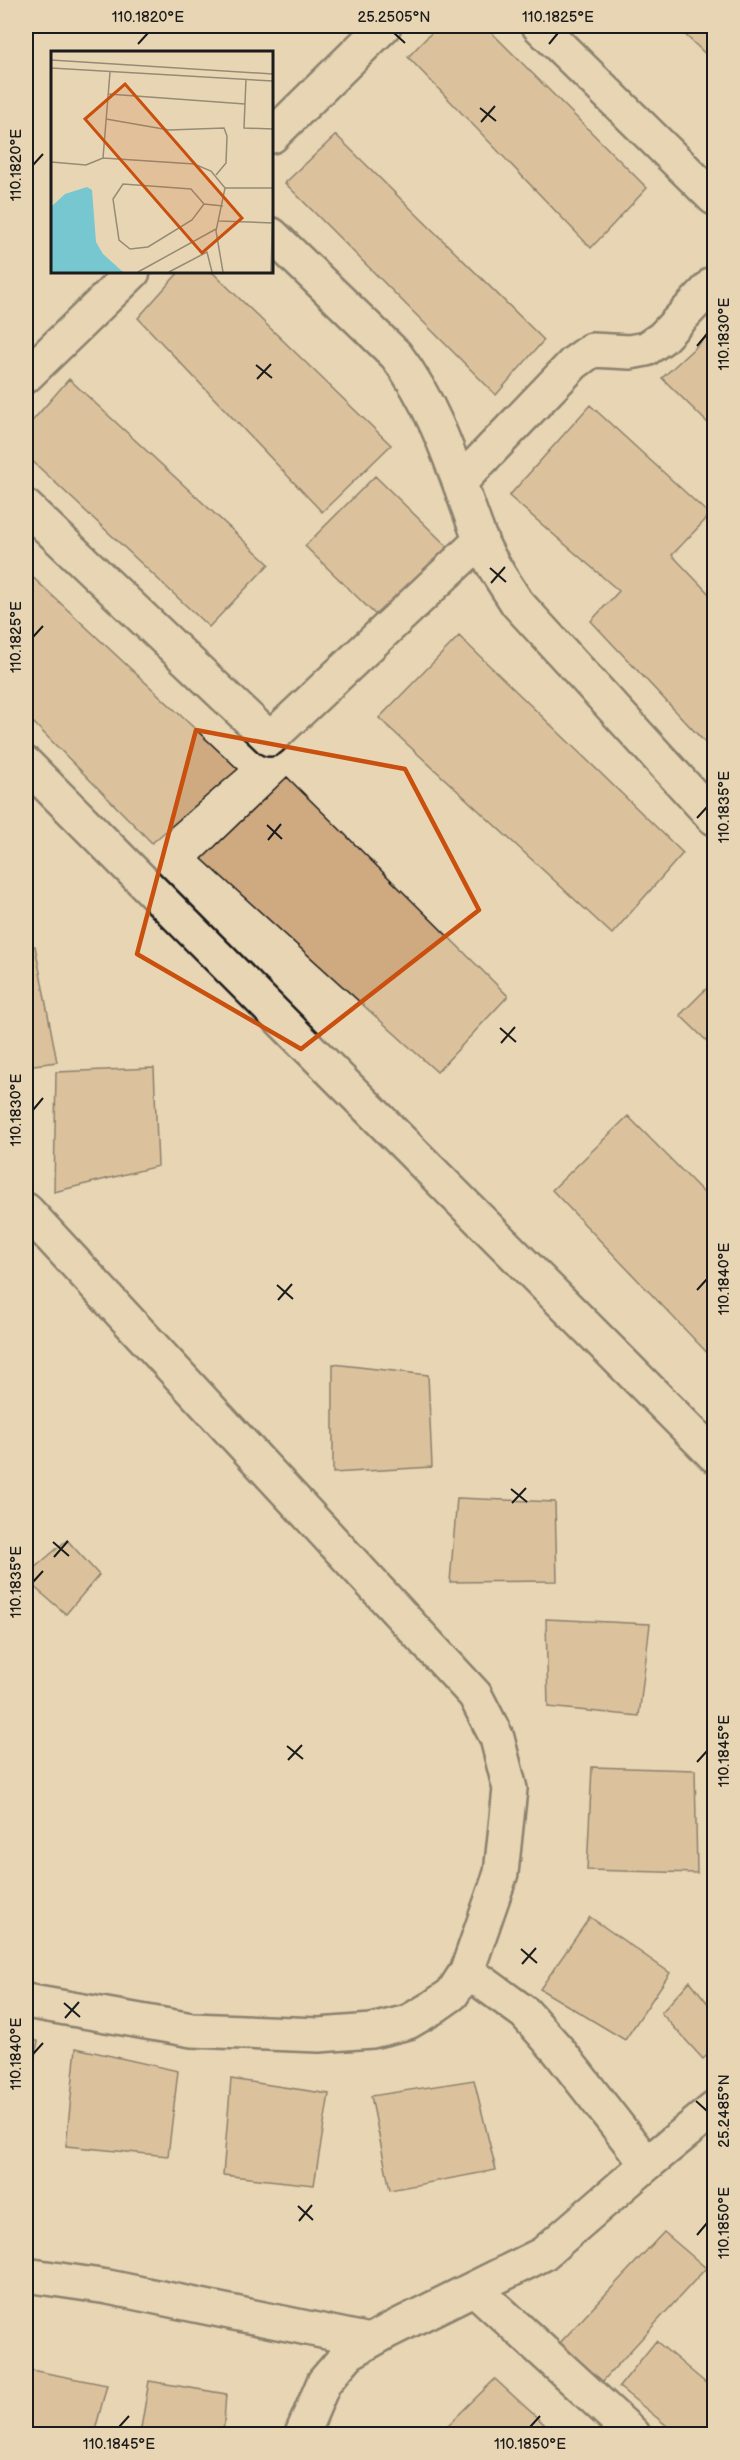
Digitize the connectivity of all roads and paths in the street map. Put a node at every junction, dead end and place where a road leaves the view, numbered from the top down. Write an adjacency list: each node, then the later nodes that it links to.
1 (384, 26): 3 (street)
2 (539, 26): 4 (street)
3 (273, 135)
4 (714, 198)
5 (273, 235): 9 (street)
6 (132, 273): 8 (street)
7 (714, 283): 9 (street)
8 (26, 376)
9 (460, 482): 11 (street)
10 (26, 507): 11 (street)
11 (481, 540): 13 (street)
12 (26, 764): 15 (street)
13 (714, 818)
14 (26, 1210): 16 (street)
15 (714, 1455)
16 (467, 1971): 17 (street); 19 (street)
17 (26, 2001)
18 (714, 2109): 19 (street)
19 (647, 2164): 21 (street)
20 (26, 2275): 22 (street)
21 (475, 2289): 22 (street); 24 (street)
22 (370, 2341): 23 (street)
23 (302, 2434)
24 (633, 2434)

